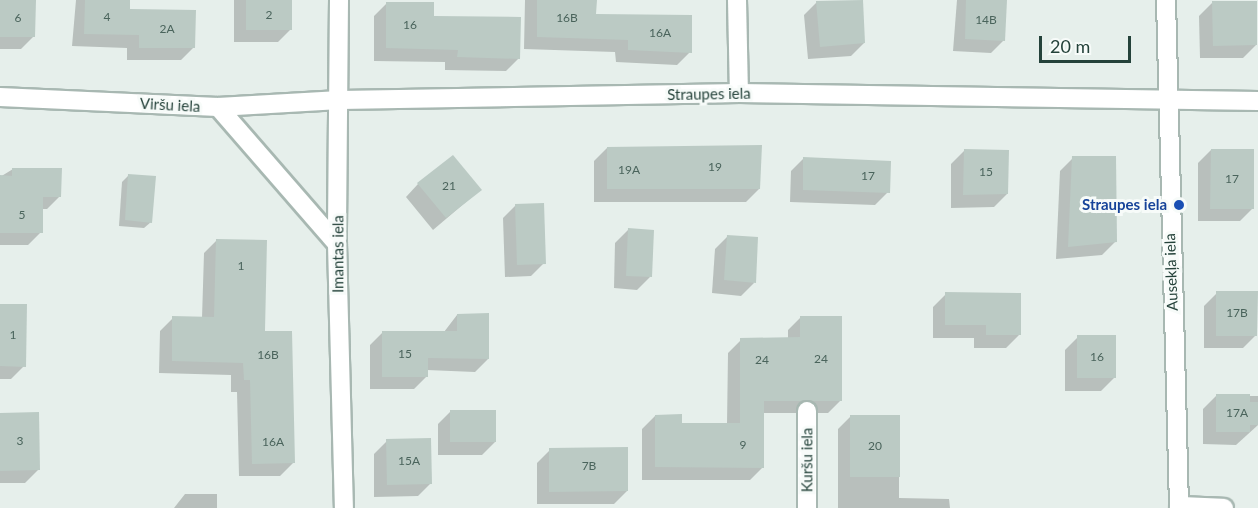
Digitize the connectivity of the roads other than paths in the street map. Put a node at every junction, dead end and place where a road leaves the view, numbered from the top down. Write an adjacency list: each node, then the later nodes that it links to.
1 (339, 0): 6 (street, Imantas iela)
2 (737, 0): 4 (street)
3 (1166, 0): 7 (street, Ausekļa iela)
4 (739, 93): 6 (street, Straupes iela); 7 (street, Straupes iela)
5 (0, 97): 9 (street, Viršu iela)
6 (340, 100): 9 (street, Viršu iela); 10 (street, Imantas iela)
7 (1166, 101): 8 (street, Straupes iela); 12 (street, Ausekļa iela)
8 (1258, 101)
9 (218, 107): 10 (street)
10 (337, 244): 13 (street, Imantas iela)
11 (807, 411): 14 (street, Kuršu iela)
12 (1179, 507): 15 (street)
13 (344, 508)
14 (807, 508)
15 (1224, 508)

